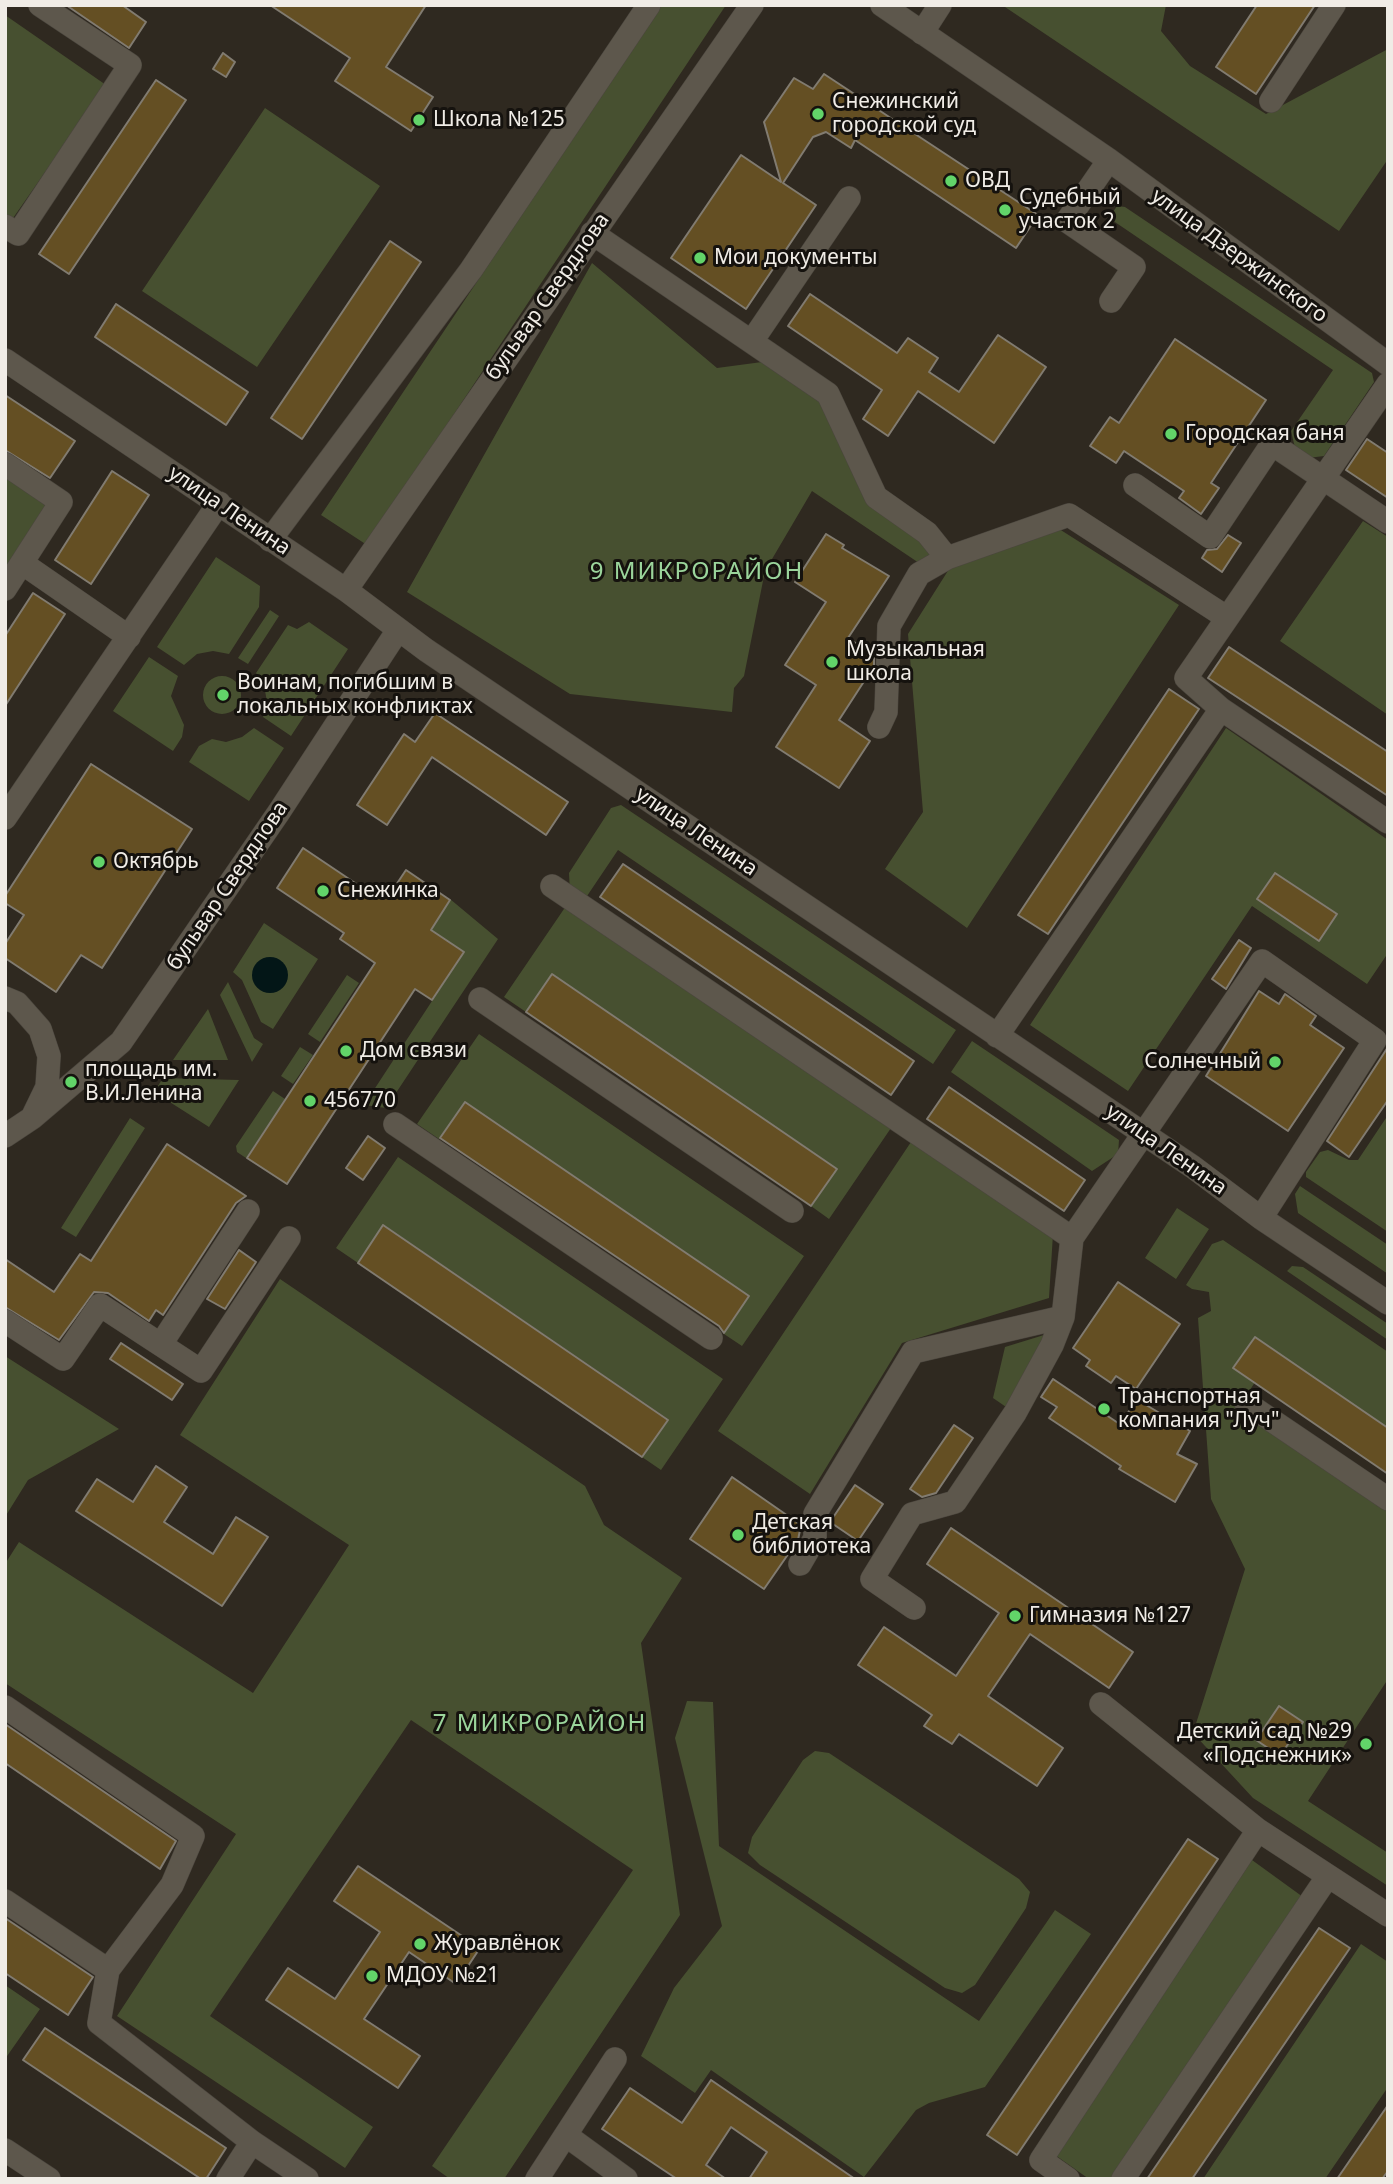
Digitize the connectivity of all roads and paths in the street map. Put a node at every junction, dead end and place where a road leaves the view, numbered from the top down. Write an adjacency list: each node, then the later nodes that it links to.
1 (40, 5): 11 (street)
2 (649, 5): 23 (street)
3 (752, 5): 12 (street, бульвар Свердлова)
4 (882, 5): 7 (street, улица Дзержинского)
5 (940, 5): 7 (street)
6 (1334, 5): 8 (street)
7 (922, 33): 9 (street, улица Дзержинского)
8 (1270, 101)
9 (1109, 160): 13 (street); 16 (street, улица Дзержинского)
10 (849, 198): 14 (street)
11 (5, 226)
12 (593, 233): 14 (street); 27 (street, бульвар Свердлова)
13 (1111, 301)
14 (752, 341): 24 (street)
15 (5, 360): 21 (street, улица Ленина)
16 (1388, 364)
17 (1388, 384): 19 (street)
18 (5, 464): 25 (street)
19 (1324, 479): 20 (street); 22 (street); 28 (street)
20 (1135, 485)
21 (219, 503): 23 (street, улица Ленина); 30 (street)
22 (1388, 522)
23 (270, 540): 27 (street, улица Ленина)
24 (947, 558): 28 (street); 32 (street)
25 (22, 563): 26 (street); 30 (street)
26 (5, 589)
27 (346, 590): 29 (street, улица Ленина)
28 (1226, 617): 31 (street)
29 (398, 630): 38 (street, улица Ленина); 39 (street, бульвар Свердлова)
30 (129, 637): 33 (street)
31 (1222, 709): 34 (street); 38 (street)
32 (879, 727)
33 (5, 818)
34 (1388, 822)
35 (552, 886): 47 (street)
36 (5, 998): 39 (street)
37 (480, 999): 44 (street)
38 (997, 1036): 41 (street, улица Ленина)
39 (32, 1118): 42 (street, бульвар Свердлова)
40 (395, 1124): 51 (street)
41 (1145, 1135): 45 (street, улица Ленина); 45 (street); 47 (street)
42 (6, 1137)
43 (248, 1211): 52 (street)
44 (792, 1211)
45 (1261, 1218): 48 (street, улица Ленина)
46 (289, 1238): 52 (street)
47 (1072, 1238): 49 (street)
48 (1388, 1303)
49 (1063, 1317): 55 (street); 56 (street)
50 (5, 1321): 52 (street)
51 (712, 1338)
52 (160, 1344)
53 (1246, 1403): 54 (street)
54 (1388, 1499)
55 (800, 1564)
56 (914, 1608)
57 (1101, 1704): 59 (street)
58 (5, 1707): 63 (street)
59 (1258, 1830): 60 (street); 73 (street)
60 (1328, 1876): 62 (street); 74 (street)
61 (5, 1902): 63 (street)
62 (1388, 1915)
63 (108, 1970): 66 (street)
64 (615, 2059): 65 (street)
65 (567, 2136): 71 (street); 72 (street)
66 (252, 2142): 69 (street); 70 (street)
67 (5, 2150): 68 (street)
68 (49, 2179)
69 (228, 2179)
70 (307, 2179)
71 (537, 2179)
72 (626, 2179)
73 (1068, 2179)
74 (1123, 2179)

